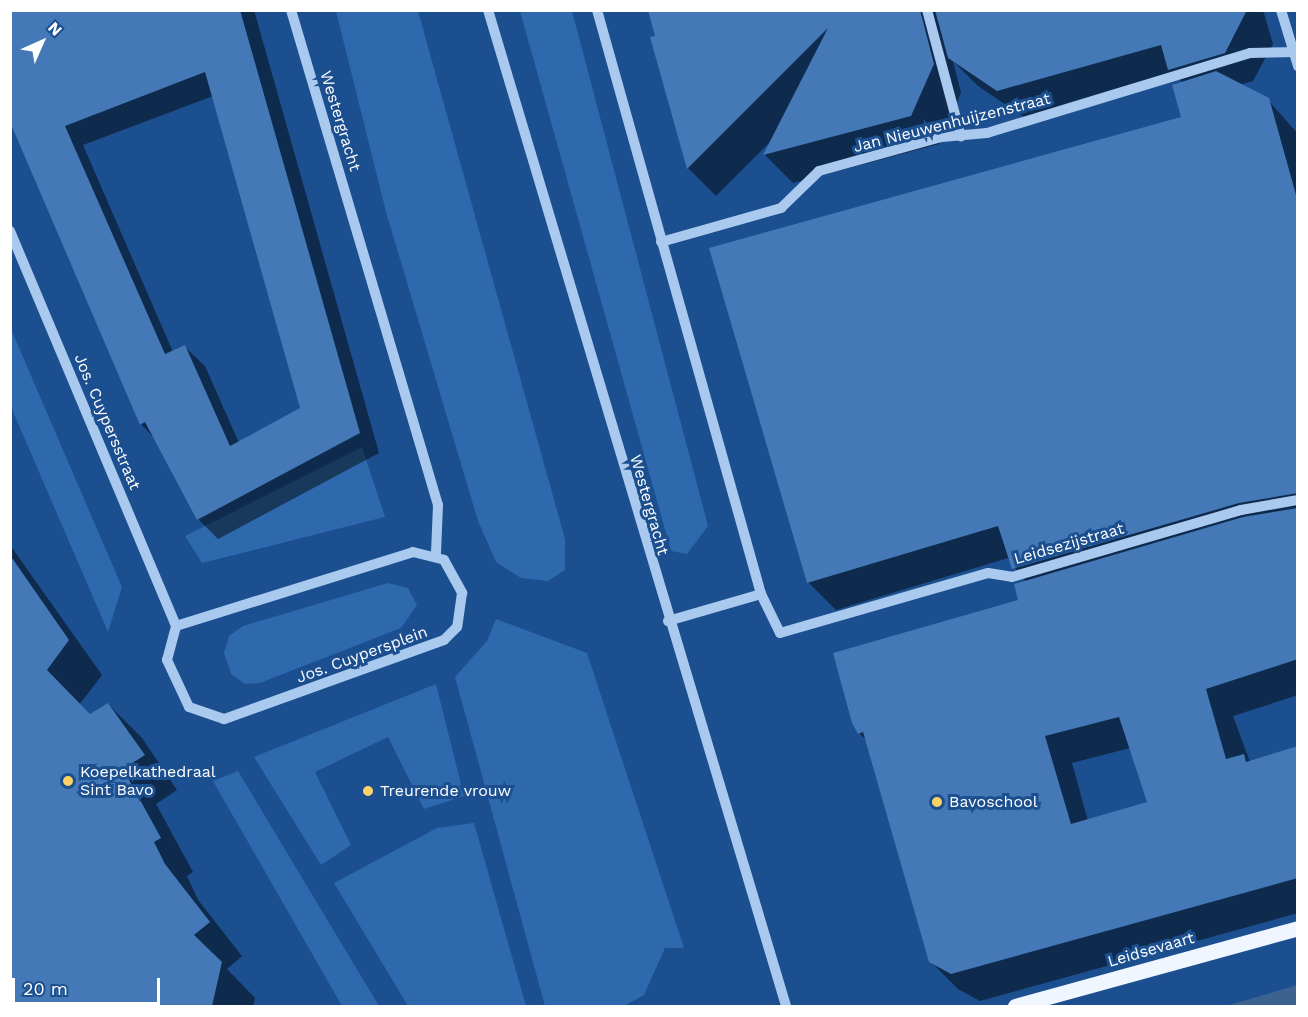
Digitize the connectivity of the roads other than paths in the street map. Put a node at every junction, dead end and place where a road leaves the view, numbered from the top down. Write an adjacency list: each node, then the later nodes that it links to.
1 (291, 10): 12 (street, Westergracht)
2 (488, 10): 14 (street, Westergracht)
3 (597, 10): 10 (street)
4 (927, 10): 8 (street)
5 (1281, 10): 6 (street)
6 (1295, 52): 7 (street); 8 (street, Jan Nieuwenhuijzenstraat)
7 (1298, 66)
8 (961, 137): 10 (street, Jan Nieuwenhuijzenstraat)
9 (10, 231): 15 (street, Jos. Cuypersstraat)
10 (661, 242): 13 (street)
11 (1298, 500): 13 (street, Leidsezijstraat)
12 (436, 553): 15 (street); 15 (street, Jos. Cuypersplein)
13 (761, 594): 14 (street)
14 (668, 621): 17 (street, Westergracht)
15 (176, 626)
16 (1298, 928): 18 (main road, Leidsevaart)
17 (786, 1006)
18 (1015, 1006)

